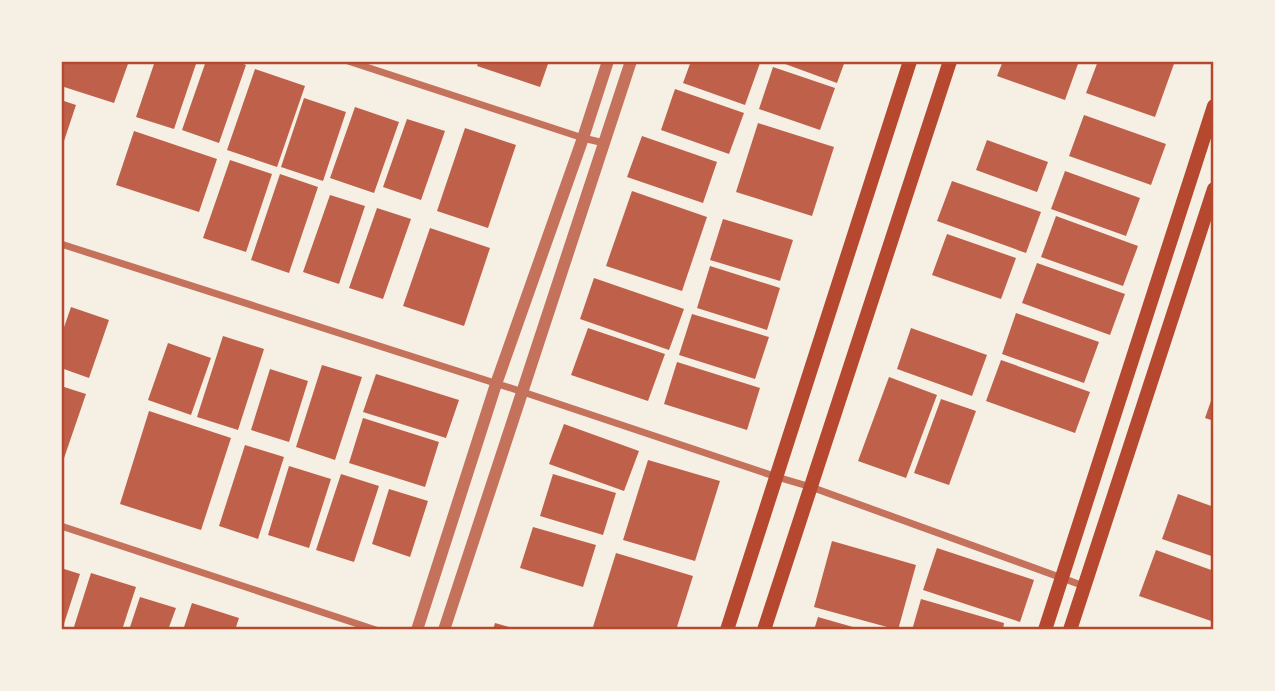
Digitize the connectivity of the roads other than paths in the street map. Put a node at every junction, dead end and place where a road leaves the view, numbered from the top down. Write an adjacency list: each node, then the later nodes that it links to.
1 (348, 61): 7 (street)
2 (608, 61): 7 (street)
3 (631, 61): 8 (street)
4 (910, 61): 13 (main road)
5 (950, 61): 14 (main road)
6 (1214, 106): 16 (main road)
7 (583, 138): 8 (street); 11 (street)
8 (604, 143): 12 (street)
9 (1214, 189): 17 (main road)
10 (61, 244): 11 (street)
11 (496, 384): 12 (street); 19 (street)
12 (523, 392): 13 (street); 20 (street)
13 (777, 477): 14 (street); 21 (main road)
14 (811, 487): 16 (street); 22 (main road)
15 (61, 526): 18 (street)
16 (1062, 578): 17 (street); 23 (main road)
17 (1084, 586): 24 (main road)
18 (376, 630)
19 (418, 630)
20 (444, 630)
21 (727, 630)
22 (764, 630)
23 (1045, 630)
24 (1070, 630)

